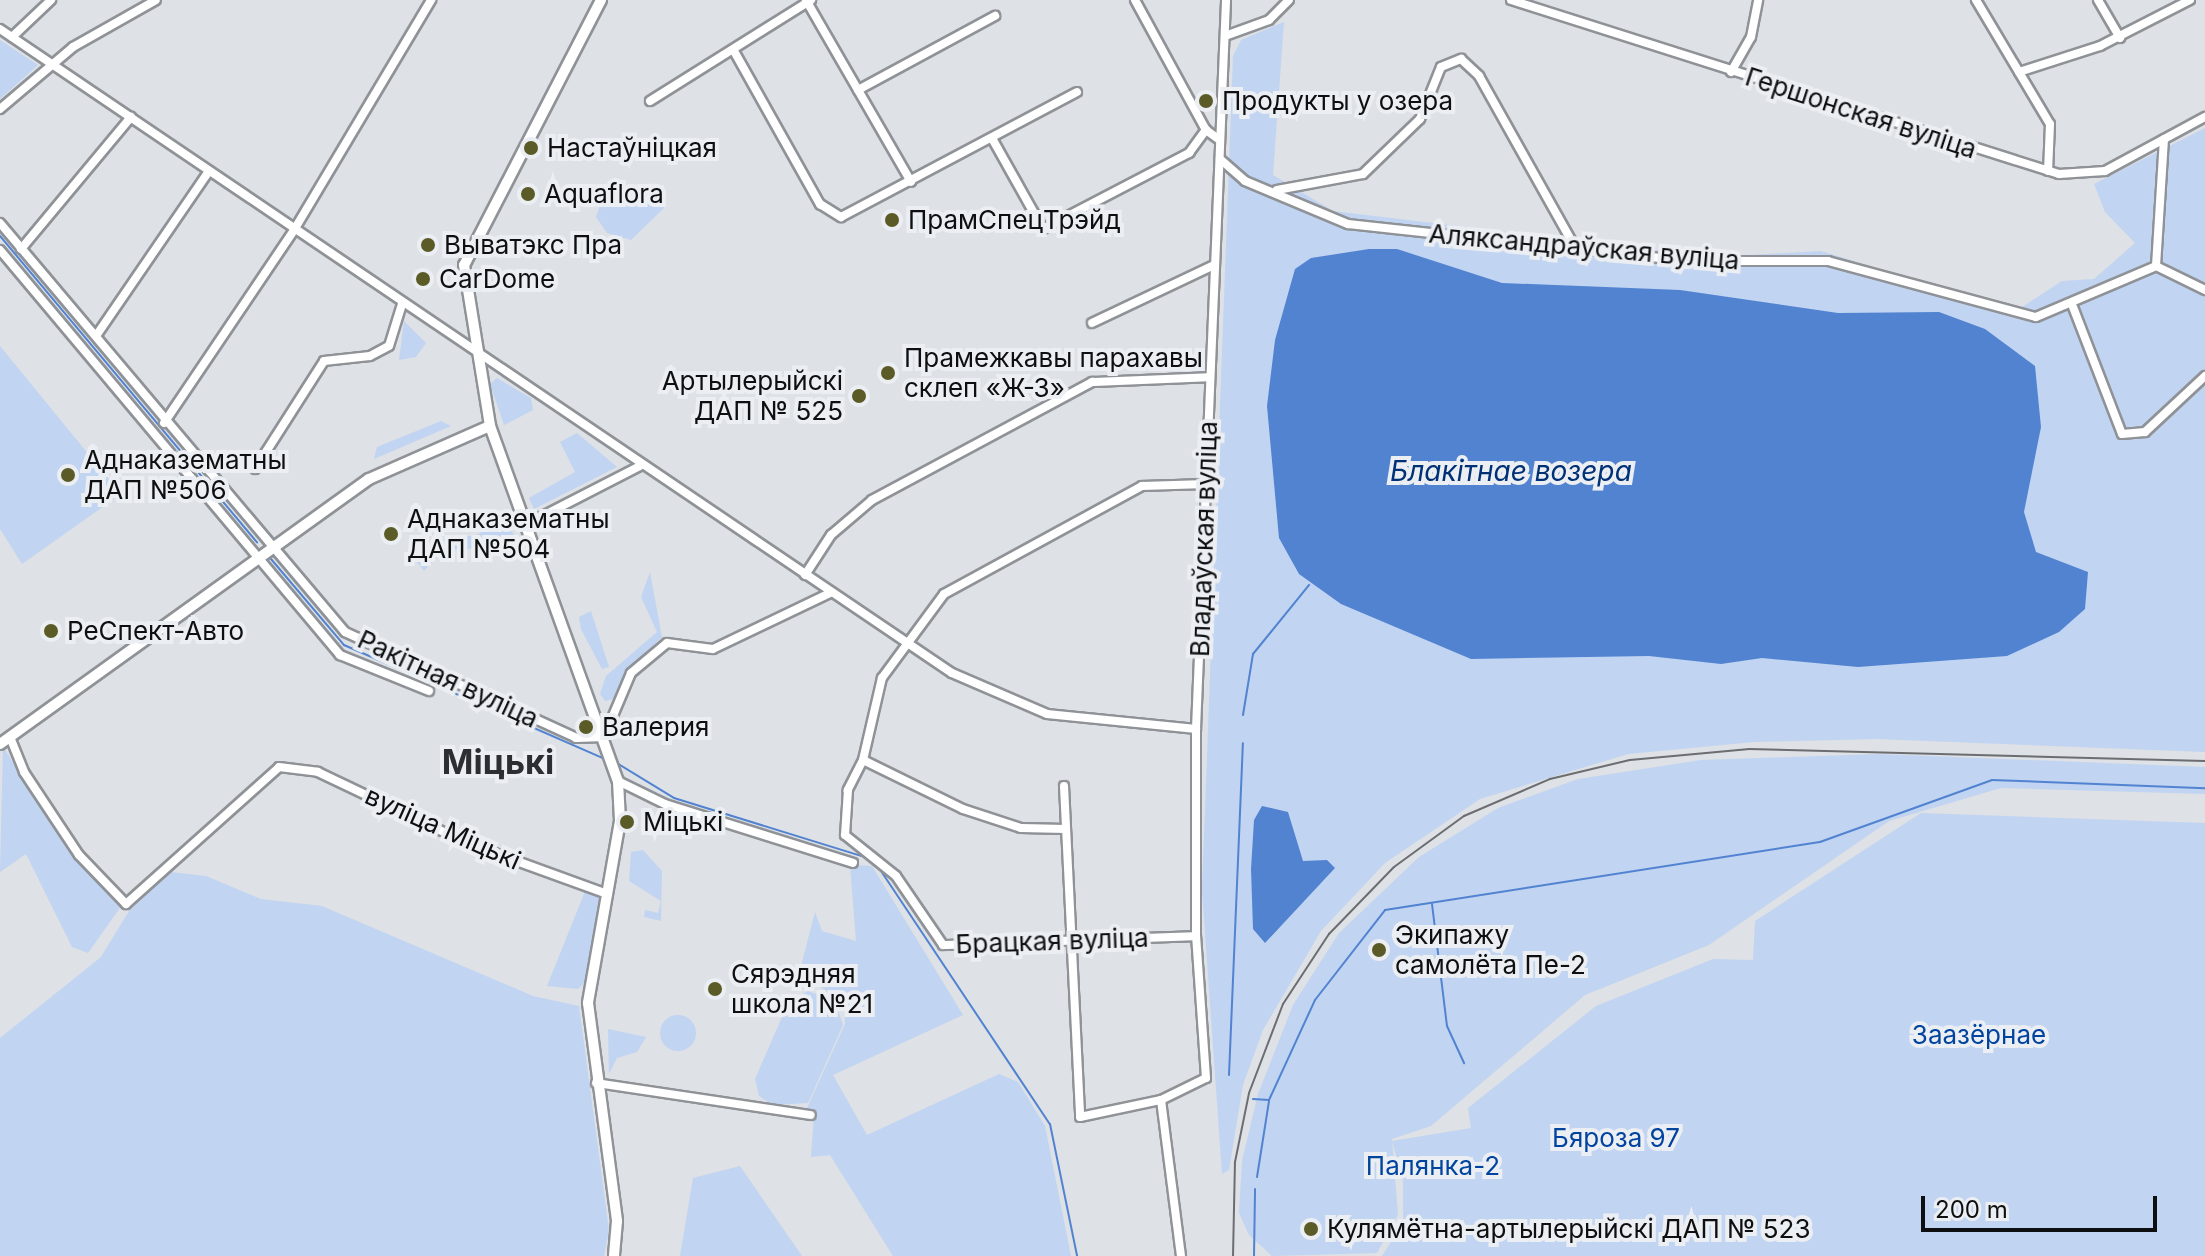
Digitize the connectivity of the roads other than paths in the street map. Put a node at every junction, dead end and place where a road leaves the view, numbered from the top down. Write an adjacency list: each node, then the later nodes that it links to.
1 (51, 0): 17 (street)
2 (156, 0): 20 (street)
3 (431, 0): 39 (street)
4 (601, 0): 50 (street)
5 (1135, 0): 29 (street)
6 (1226, 0): 16 (street, Владаўская вуліца)
7 (1289, 0): 16 (street)
8 (1511, 0): 21 (street, Гершонская вуліца)
9 (1758, 0): 21 (street)
10 (1976, 0): 22 (street)
11 (2098, 0): 18 (street)
12 (2190, 0): 18 (street)
13 (808, 1): 19 (street); 23 (street)
14 (995, 16): 23 (street)
15 (0, 29): 17 (street)
16 (1225, 36): 32 (street, Владаўская вуліца)
17 (12, 37): 20 (street)
18 (2120, 38): 22 (street)
19 (734, 51): 25 (street); 36 (street)
20 (52, 63): 26 (street); 27 (street)
21 (1731, 72): 35 (street, Гершонская вуліца)
22 (2019, 72): 35 (street)
23 (858, 90): 36 (street)
24 (1077, 92): 31 (street)
25 (650, 101)
26 (0, 109)
27 (131, 117): 34 (street); 40 (street)
28 (2205, 117): 30 (street, Гершонская вуліца)
29 (1206, 130): 31 (street); 32 (street)
30 (2164, 139): 35 (street, Гершонская вуліца); 44 (street)
31 (993, 140): 36 (street)
32 (1220, 140): 33 (street, Владаўская вуліца)
33 (1219, 158): 37 (street, Аляксандраўская вуліца); 43 (street, Владаўская вуліца)
34 (209, 171): 39 (street); 49 (street)
35 (2048, 171)
36 (911, 182)
37 (1272, 190): 41 (street, Аляксандраўская вуліца); 41 (street)
38 (0, 223): 40 (street, Ракітная вуліца)
39 (294, 230): 46 (street); 53 (street)
40 (21, 249): 49 (street, Ракітная вуліца)
41 (1576, 249): 47 (street, Аляксандраўская вуліца)
42 (0, 250): 60 (street, Ракітная вуліца)
43 (1214, 265): 48 (street); 52 (street, Владаўская вуліца)
44 (2156, 266): 45 (street); 47 (street, Аляксандраўская вуліца)
45 (2205, 290)
46 (402, 304): 50 (street); 56 (street)
47 (2073, 307): 51 (street)
48 (1092, 323)
49 (96, 336): 53 (street, Ракітная вуліца)
50 (478, 357): 54 (street); 55 (street)
51 (2205, 376)
52 (1210, 377): 57 (street, Владаўская вуліца); 61 (street)
53 (164, 423): 59 (street, Ракітная вуліца)
54 (490, 426): 58 (street); 59 (street)
55 (640, 466): 58 (street); 61 (street)
56 (255, 469)
57 (1206, 484): 63 (street); 65 (street, Владаўская вуліца)
58 (527, 524): 67 (street)
59 (274, 545): 60 (street); 67 (street, Ракітная вуліца)
60 (257, 558): 64 (street, Ракітная вуліца); 66 (street)
61 (805, 575): 62 (street)
62 (830, 593): 63 (street); 67 (street)
63 (904, 645): 65 (street); 69 (street)
64 (429, 691)
65 (1196, 729): 75 (street, Владаўская вуліца)
66 (10, 737): 68 (street); 74 (street, вуліца Міцькі)
67 (604, 739): 70 (street)
68 (0, 744)
69 (863, 760): 72 (street); 76 (street, Брацкая вуліца)
70 (618, 781): 73 (street); 74 (street)
71 (1064, 786): 72 (street)
72 (1066, 829): 76 (street)
73 (853, 863)
74 (607, 894): 77 (street)
75 (1196, 936): 76 (street, Брацкая вуліца); 78 (street, Владаўская вуліца)
76 (1070, 942): 78 (street)
77 (595, 1083): 79 (street); 80 (street)
78 (1161, 1100): 81 (street)
79 (811, 1115)
80 (614, 1256)
81 (1181, 1256)

